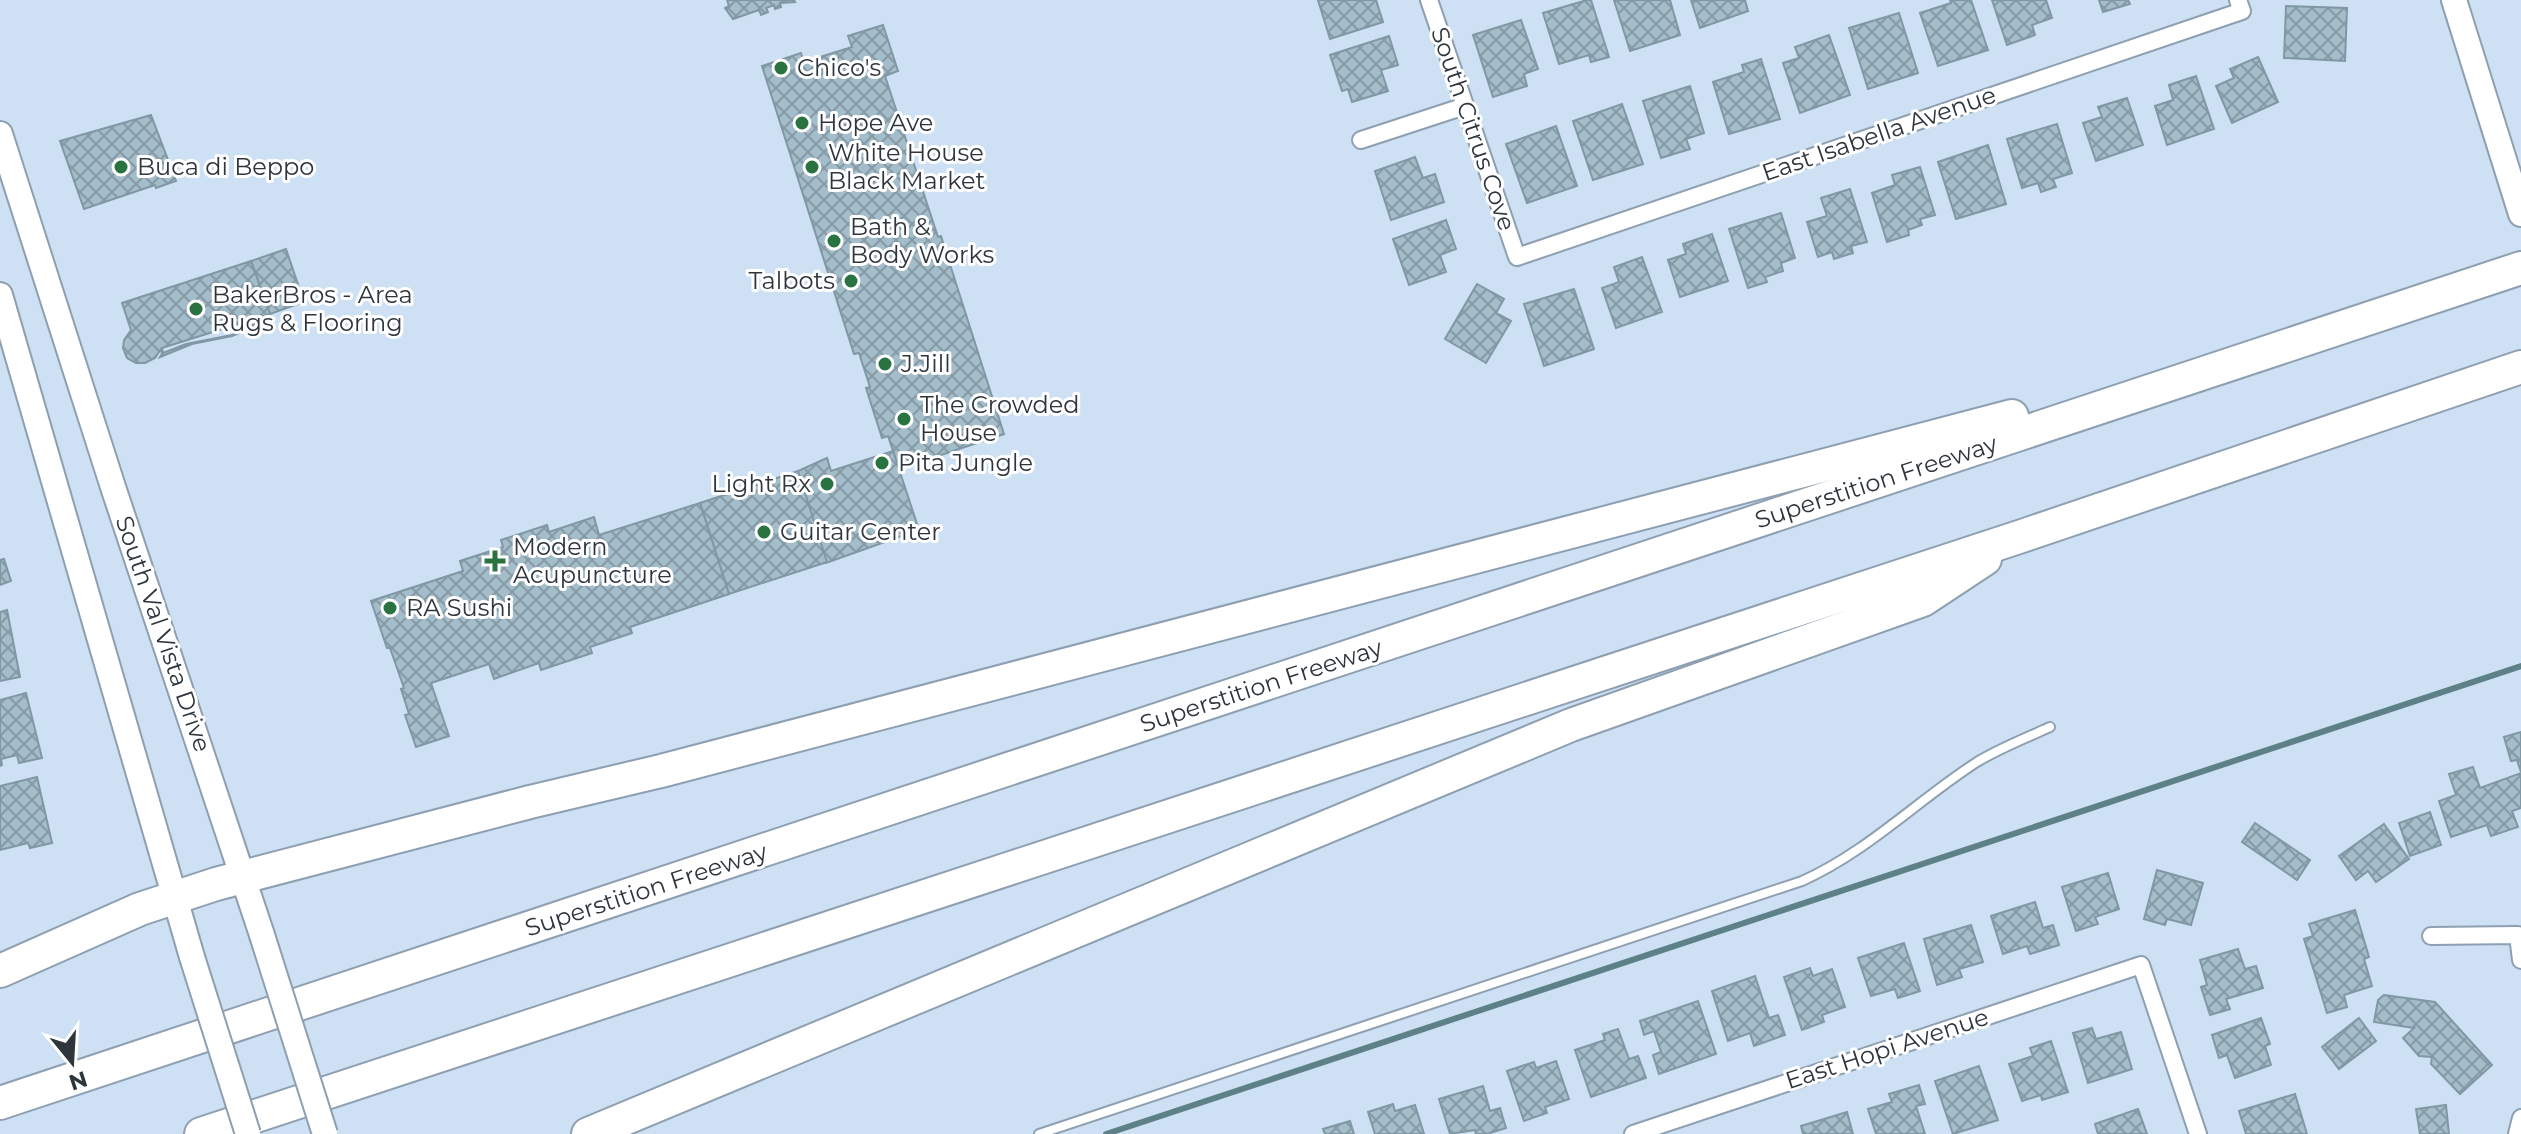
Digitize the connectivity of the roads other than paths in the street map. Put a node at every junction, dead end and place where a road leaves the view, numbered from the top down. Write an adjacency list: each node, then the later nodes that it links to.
1 (1448, 0): 3 (street)
2 (2454, 0): 8 (main road)
3 (1430, 3): 5 (street, South Citrus Cove)
4 (2240, 6): 9 (street, East Isabella Avenue)
5 (1465, 106): 7 (street); 9 (street, South Citrus Cove)
6 (0, 134): 16 (main road, South Val Vista Drive)
7 (1361, 140)
8 (2518, 204)
9 (1517, 257)
10 (2521, 268): 12 (highway, Superstition Freeway)
11 (0, 295): 17 (main road)
12 (2302, 341): 16 (highway); 21 (highway, Superstition Freeway)
13 (2521, 367): 14 (highway)
14 (2019, 537): 23 (highway); 26 (highway)
15 (2050, 727): 27 (lane)
16 (244, 877): 17 (highway); 25 (main road, South Val Vista Drive, bridge)
17 (174, 897): 20 (highway); 24 (main road, bridge)
18 (2431, 936): 19 (street)
19 (2521, 960)
20 (0, 971)
21 (0, 1103)
22 (2521, 1118): 30 (street)
23 (201, 1134)
24 (248, 1134)
25 (325, 1134)
26 (588, 1134)
27 (1039, 1134)
28 (1633, 1134): 29 (street, East Hopi Avenue)
29 (2198, 1134)
30 (2517, 1134)

